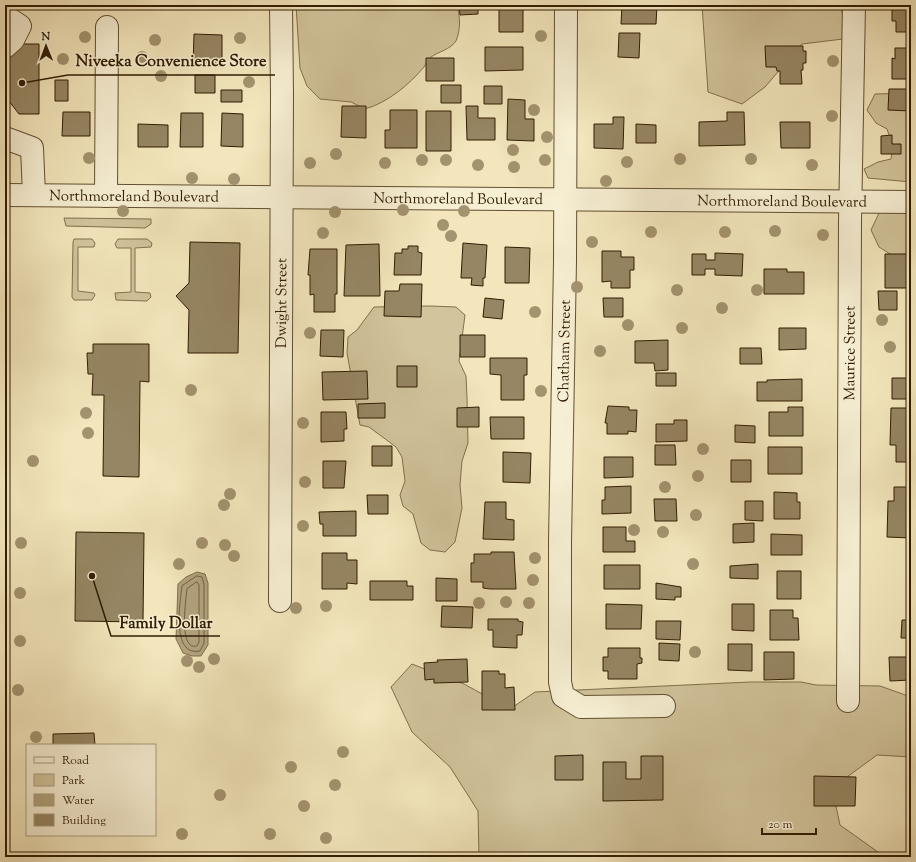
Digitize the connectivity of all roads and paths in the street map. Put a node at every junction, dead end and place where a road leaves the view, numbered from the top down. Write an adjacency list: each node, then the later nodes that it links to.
1 (281, 5): 11 (street, Dwight Street)
2 (566, 5): 12 (street, Chatham Street)
3 (854, 5): 13 (street, Maurice Street)
4 (5, 16): 6 (street)
5 (107, 28): 10 (street)
6 (5, 47)
7 (5, 138): 9 (street)
8 (5, 195): 9 (street, Northmoreland Boulevard)
9 (34, 196): 10 (street, Northmoreland Boulevard)
10 (106, 196): 11 (street, Northmoreland Boulevard)
11 (281, 197): 12 (street, Northmoreland Boulevard); 15 (street, Dwight Street)
12 (564, 199): 13 (street, Northmoreland Boulevard); 17 (street, Chatham Street)
13 (850, 201): 14 (street, Northmoreland Boulevard); 16 (street, Maurice Street)
14 (911, 202)
15 (280, 601)
16 (848, 701)
17 (664, 706)

